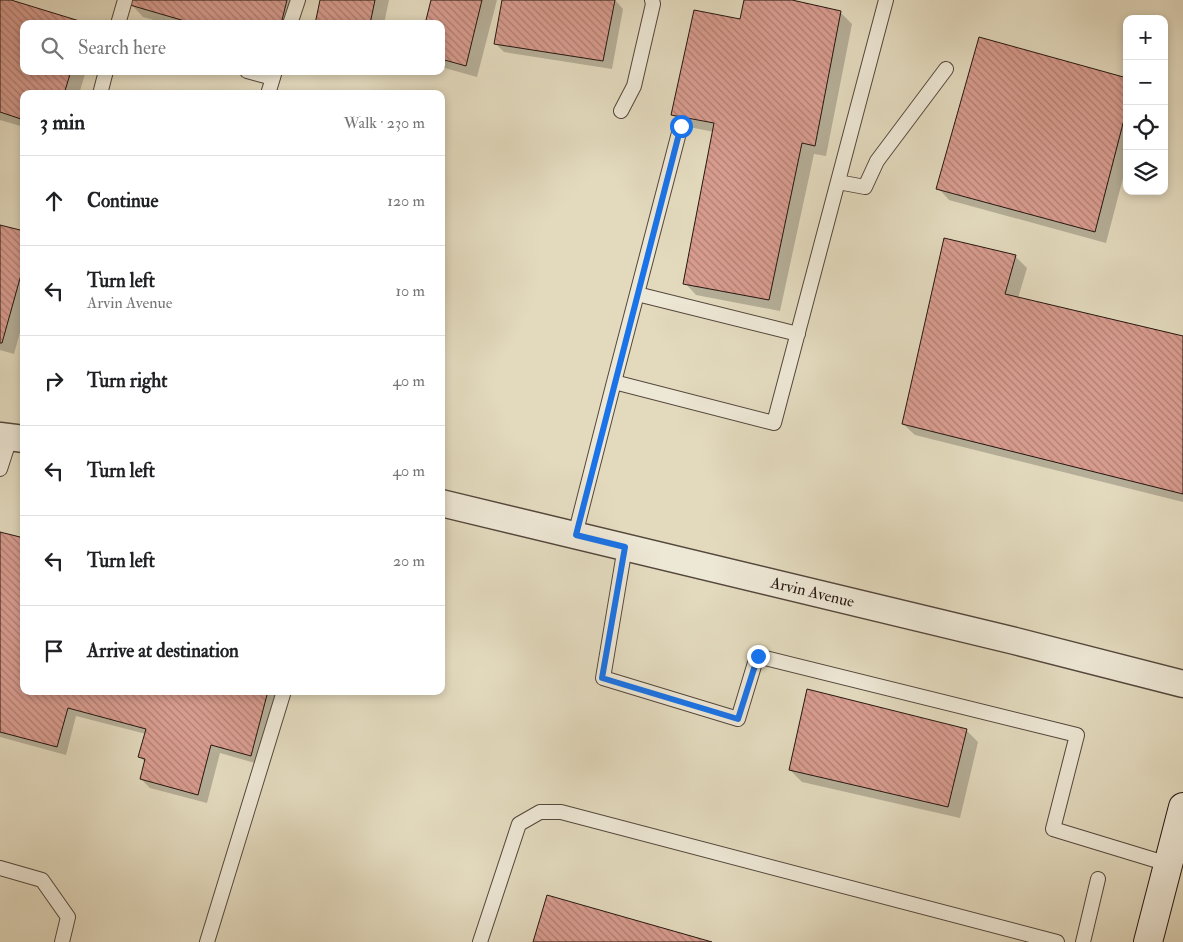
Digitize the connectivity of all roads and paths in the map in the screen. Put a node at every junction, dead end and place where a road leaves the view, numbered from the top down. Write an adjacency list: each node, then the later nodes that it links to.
1 (125, 0): 5 (lane)
2 (298, 0): 6 (lane)
3 (652, 0): 12 (lane)
4 (886, 0): 14 (lane)
5 (119, 20)
6 (291, 20)
7 (946, 69): 14 (lane)
8 (105, 75): 10 (lane)
9 (274, 75): 11 (lane)
10 (101, 90)
11 (269, 90)
12 (621, 111)
13 (681, 126): 15 (lane)
14 (838, 182): 16 (lane)
15 (637, 294): 16 (lane); 17 (lane)
16 (798, 334): 17 (lane)
17 (614, 382): 21 (lane)
18 (11, 438): 19 (lane)
19 (0, 469)
20 (445, 504): 21 (street, Arvin Avenue)
21 (576, 535): 22 (street, Arvin Avenue)
22 (625, 547): 23 (street, Arvin Avenue); 26 (lane)
23 (1183, 684)
24 (283, 695): 30 (lane)
25 (1183, 807): 26 (street)
26 (1168, 864): 34 (street)
27 (0, 868): 29 (lane)
28 (1098, 879): 33 (lane)
29 (62, 942)
30 (207, 942)
31 (480, 942): 32 (lane)
32 (1057, 942)
33 (1083, 942)
34 (1148, 942)

